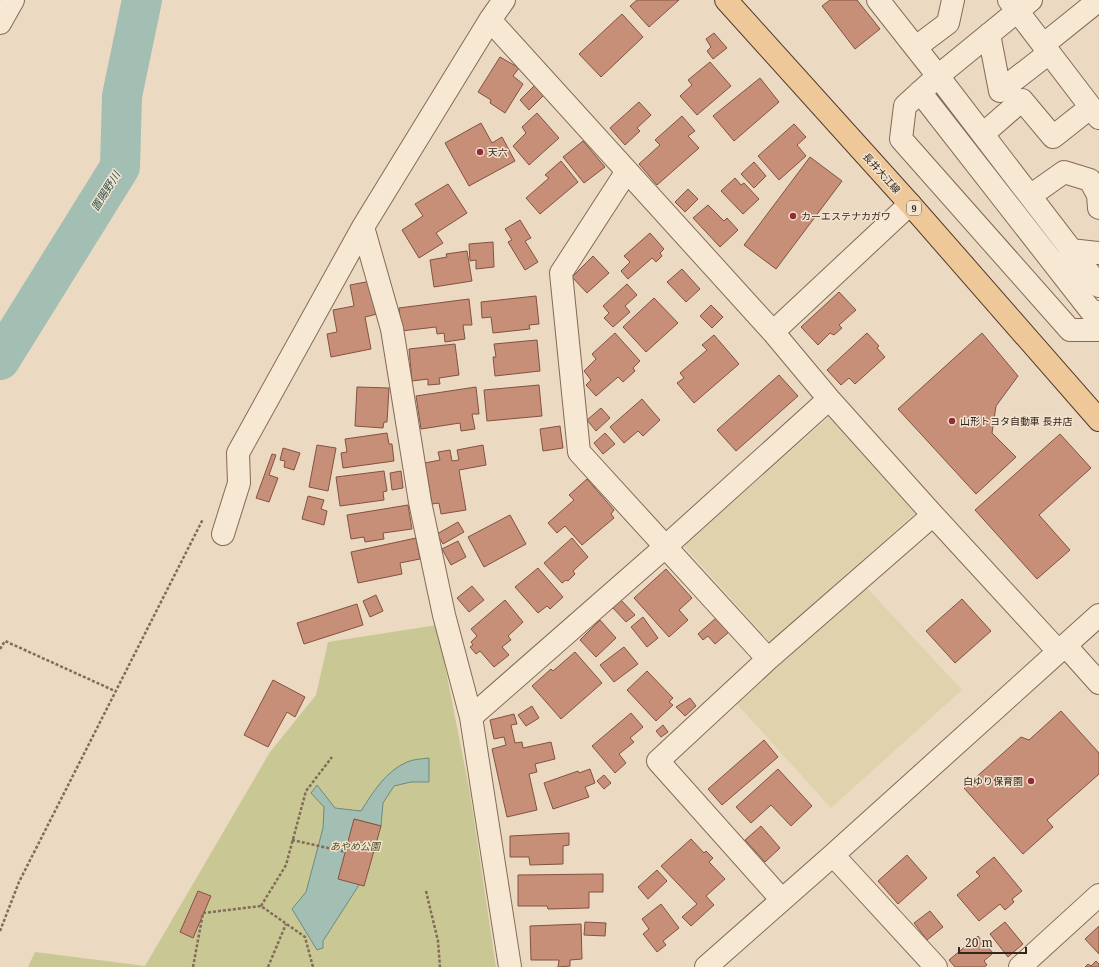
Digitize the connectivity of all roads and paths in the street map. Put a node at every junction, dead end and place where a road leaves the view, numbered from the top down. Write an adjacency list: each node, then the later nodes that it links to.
1 (13, 0): 9 (street)
2 (504, 0): 8 (street)
3 (726, 0): 19 (main road, 長井大江線 / 9)
4 (878, 0): 11 (street)
5 (953, 0): 11 (street)
6 (1099, 0): 12 (street)
7 (1019, 4): 10 (street); 12 (street)
8 (490, 20): 17 (street); 21 (street)
9 (0, 23)
10 (989, 34): 12 (street); 13 (street)
11 (916, 48): 13 (street)
12 (1046, 49): 15 (street)
13 (938, 76): 14 (street); 16 (street)
14 (920, 92): 25 (street); 26 (street)
15 (1096, 111): 16 (street)
16 (983, 134): 18 (street)
17 (627, 171): 27 (street); 33 (street)
18 (1030, 196): 20 (street); 22 (street)
19 (910, 204): 27 (street); 29 (main road, 長井大江線 / 9)
20 (1099, 208)
21 (363, 227): 32 (street); 40 (street)
22 (1070, 250): 23 (street); 24 (street)
23 (1099, 253)
24 (1099, 286)
25 (1099, 312)
26 (1099, 330)
27 (773, 332): 28 (street)
28 (829, 399): 31 (street); 33 (street)
29 (1099, 420)
30 (205, 515): 39 (path)
31 (933, 515): 35 (street); 37 (street)
32 (224, 534)
33 (665, 547): 37 (street); 40 (street)
34 (1099, 614): 35 (street)
35 (1062, 648): 38 (street); 44 (street)
36 (0, 650): 39 (path)
37 (768, 659): 47 (street)
38 (1099, 683)
39 (116, 691): 50 (path)
40 (471, 716): 55 (street)
41 (332, 757): 42 (path)
42 (292, 840): 43 (path); 48 (path)
43 (346, 852)
44 (833, 856): 47 (street); 57 (street)
45 (426, 891): 54 (path)
46 (1099, 895): 58 (street)
47 (782, 900): 56 (street)
48 (261, 906): 49 (path); 51 (path)
49 (286, 924): 52 (path); 53 (path)
50 (0, 931)
51 (193, 967)
52 (268, 967)
53 (313, 967)
54 (440, 967)
55 (510, 967)
56 (706, 967)
57 (936, 967)
58 (1020, 967)

